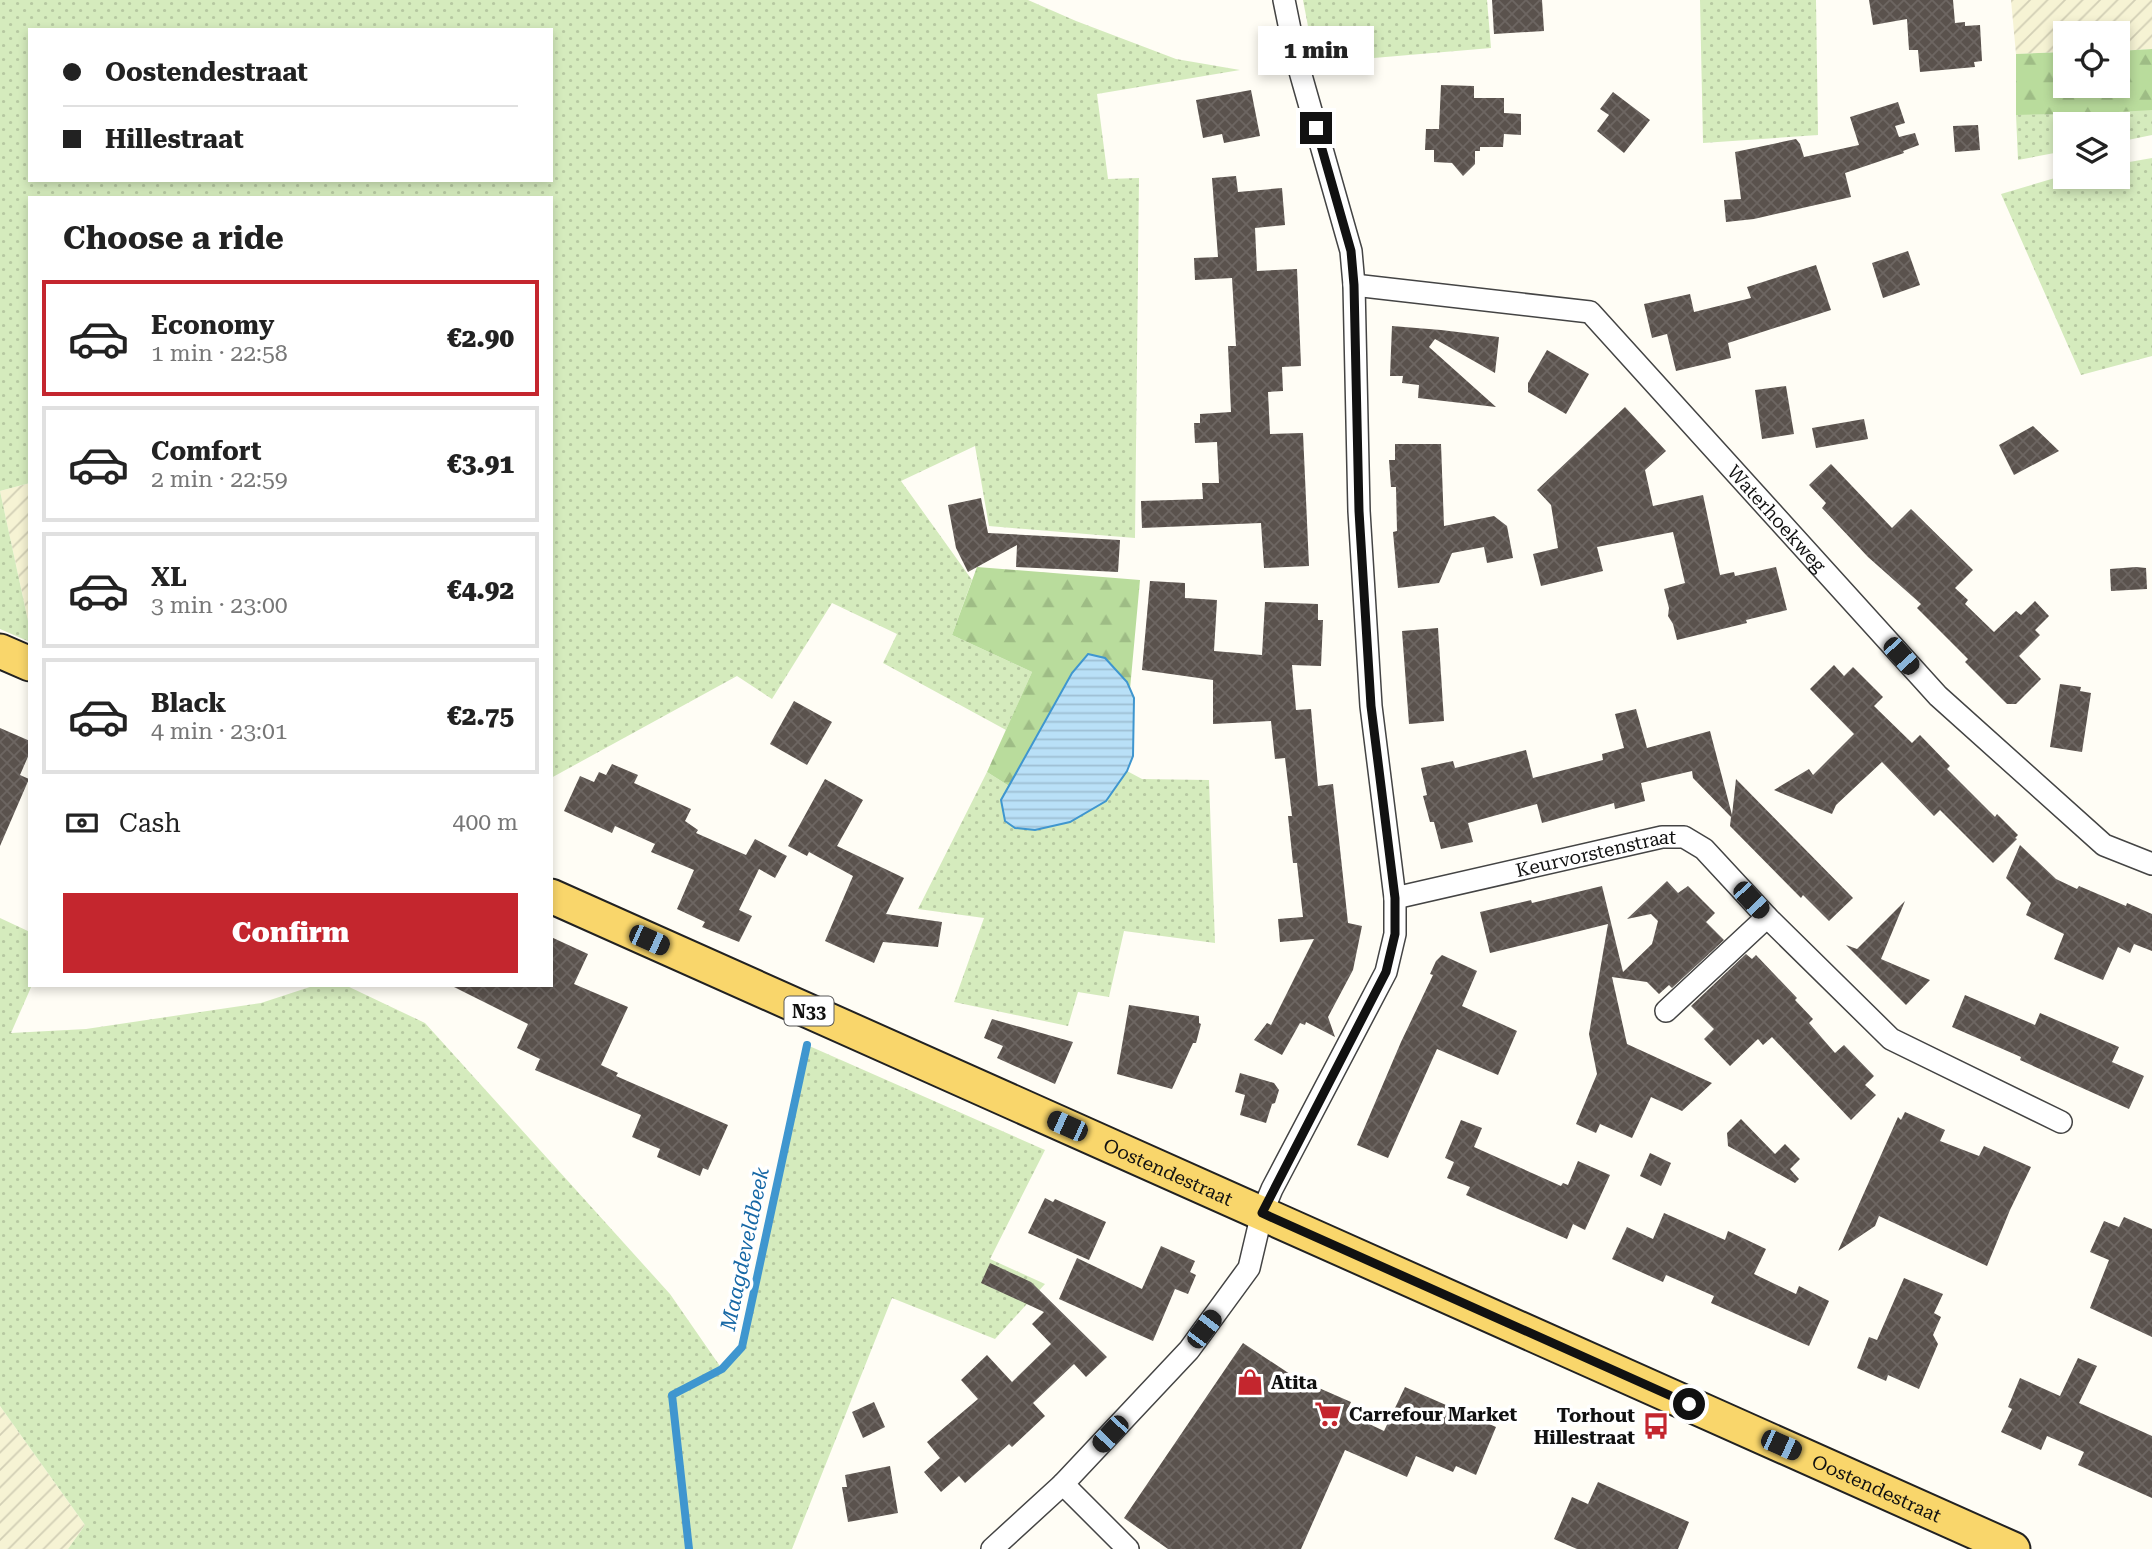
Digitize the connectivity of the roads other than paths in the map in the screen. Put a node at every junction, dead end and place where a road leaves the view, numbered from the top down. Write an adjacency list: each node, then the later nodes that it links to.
1 (1284, 0): 2 (street)
2 (1354, 285): 5 (street, Waterhoekweg); 7 (street)
3 (0, 651): 4 (main road)
4 (28, 663)
5 (2152, 864)
6 (553, 897): 11 (main road, Oostendestraat / N33)
7 (1395, 898): 8 (street, Keurvorstenstraat); 11 (street)
8 (1767, 917): 9 (street); 10 (street, Keurvorstenstraat)
9 (1666, 1011)
10 (2061, 1122)
11 (1262, 1213): 12 (street); 15 (main road, Oostendestraat / N33)
12 (1063, 1484): 13 (street); 14 (street)
13 (992, 1549)
14 (1128, 1549)
15 (2014, 1549)

